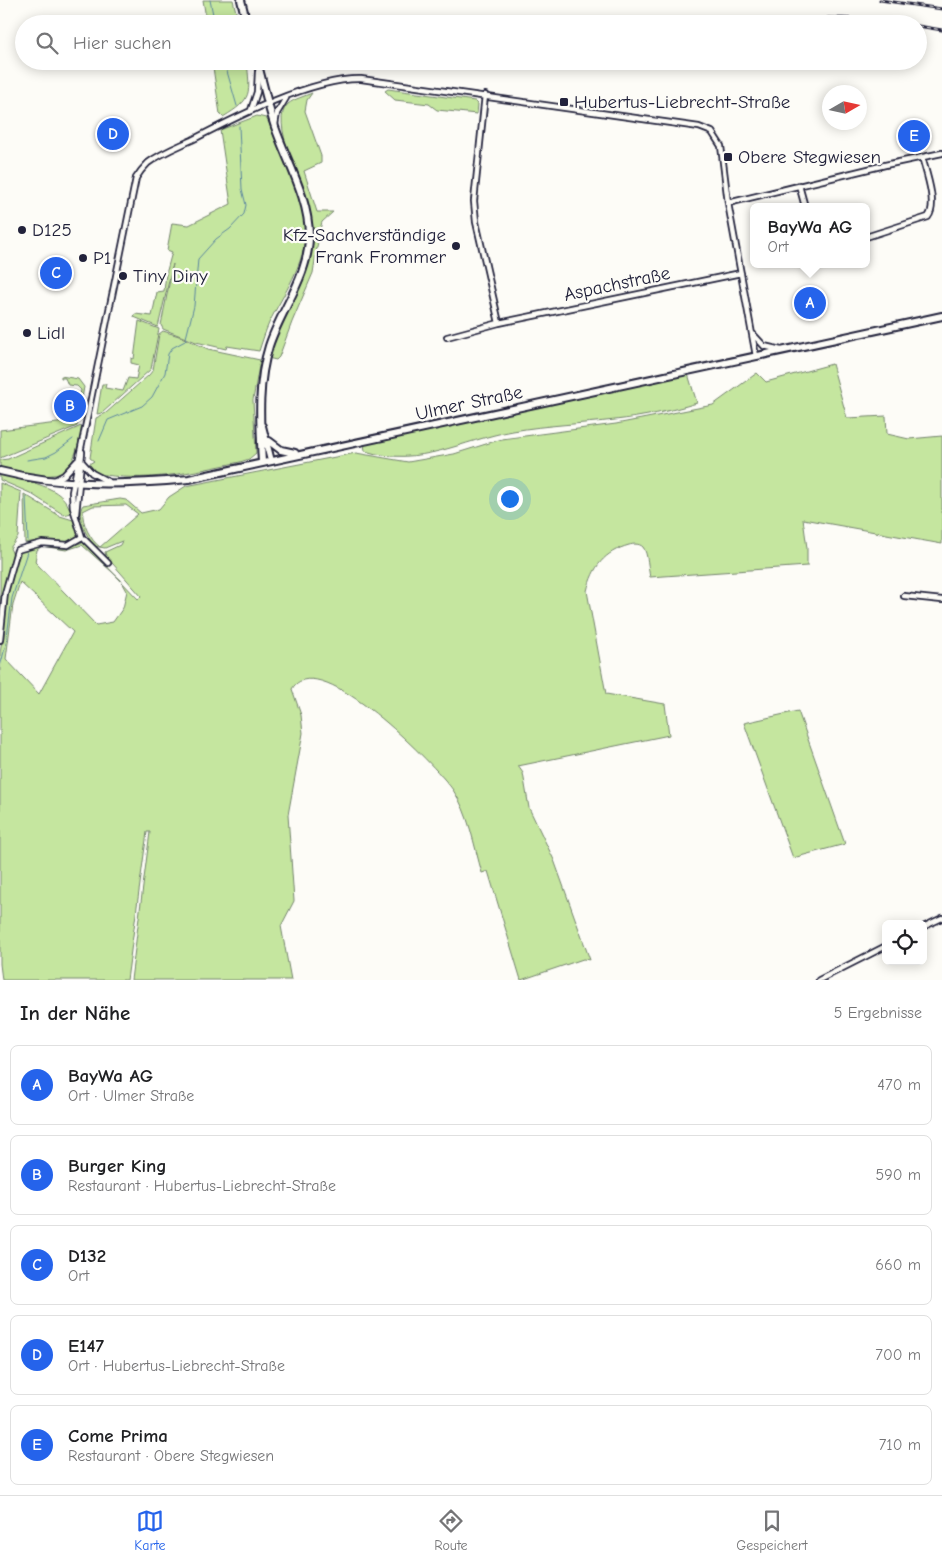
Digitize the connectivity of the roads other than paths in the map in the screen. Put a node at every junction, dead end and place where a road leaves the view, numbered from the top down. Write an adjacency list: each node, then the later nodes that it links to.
1 (240, 0): 2 (main road)
2 (244, 15)
3 (258, 70): 8 (street)
4 (259, 70): 7 (main road)
5 (485, 96): 6 (street); 13 (street); 18 (street)
6 (288, 97): 7 (street); 9 (street)
7 (268, 104): 8 (street); 9 (main road)
8 (251, 111): 26 (street)
9 (275, 126): 23 (main road)
10 (942, 154): 11 (street)
11 (922, 157): 12 (street); 15 (street)
12 (799, 185): 13 (street); 14 (street)
13 (728, 203): 16 (street)
14 (804, 203)
15 (870, 236)
16 (740, 273): 18 (street, Aspachstraße); 19 (street)
17 (942, 316): 21 (main road, Ulmer Straße)
18 (499, 323): 20 (street, Aspachstraße)
19 (750, 330): 21 (street); 22 (street)
20 (447, 336)
21 (782, 350): 22 (main road, Ulmer Straße)
22 (756, 356): 25 (main road, Ulmer Straße)
23 (261, 422): 24 (main road); 28 (main road)
24 (267, 438): 25 (main road); 27 (main road)
25 (298, 454): 27 (main road, Ulmer Straße)
26 (80, 461): 30 (street); 31 (street); 32 (street)
27 (271, 461): 28 (main road, Ulmer Straße)
28 (262, 463): 32 (main road, Ulmer Straße)
29 (0, 471): 30 (main road, Ulmer Straße)
30 (54, 480): 31 (main road, Ulmer Straße)
31 (77, 483): 32 (main road, Ulmer Straße); 33 (street)
32 (111, 483)
33 (82, 537): 34 (street); 37 (street)
34 (108, 563)
35 (904, 596): 36 (street)
36 (942, 600)
37 (0, 640)
38 (942, 918): 39 (street)
39 (927, 925)
40 (882, 948): 41 (street)
41 (819, 980)

